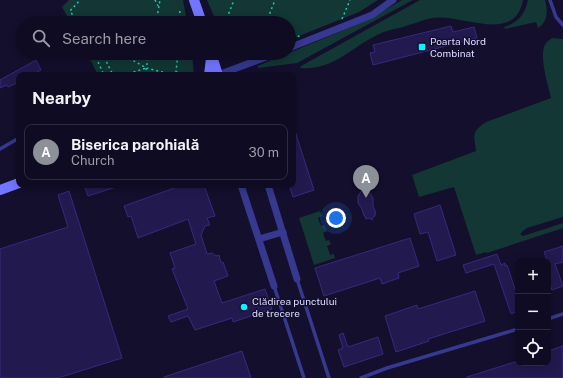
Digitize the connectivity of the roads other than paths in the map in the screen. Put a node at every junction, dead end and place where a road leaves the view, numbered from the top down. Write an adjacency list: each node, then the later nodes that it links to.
1 (194, 0): 4 (street)
2 (393, 0): 6 (street)
3 (550, 0): 5 (lane)
4 (200, 16)
5 (563, 25)
6 (296, 45)
7 (210, 60): 10 (street)
8 (213, 60): 11 (street)
9 (258, 60): 12 (street)
10 (209, 72)
11 (216, 72)
12 (225, 72)
13 (16, 140): 14 (lane)
14 (0, 149)
15 (16, 184): 18 (street)
16 (242, 188): 20 (street)
17 (269, 188): 19 (street)
18 (0, 190)
19 (283, 232): 20 (street); 21 (street)
20 (259, 240): 22 (street)
21 (297, 278): 27 (lane)
22 (274, 286): 26 (lane)
23 (563, 314): 24 (lane)
24 (551, 318)
25 (515, 329): 28 (lane)
26 (304, 378)
27 (329, 378)
28 (361, 378)

